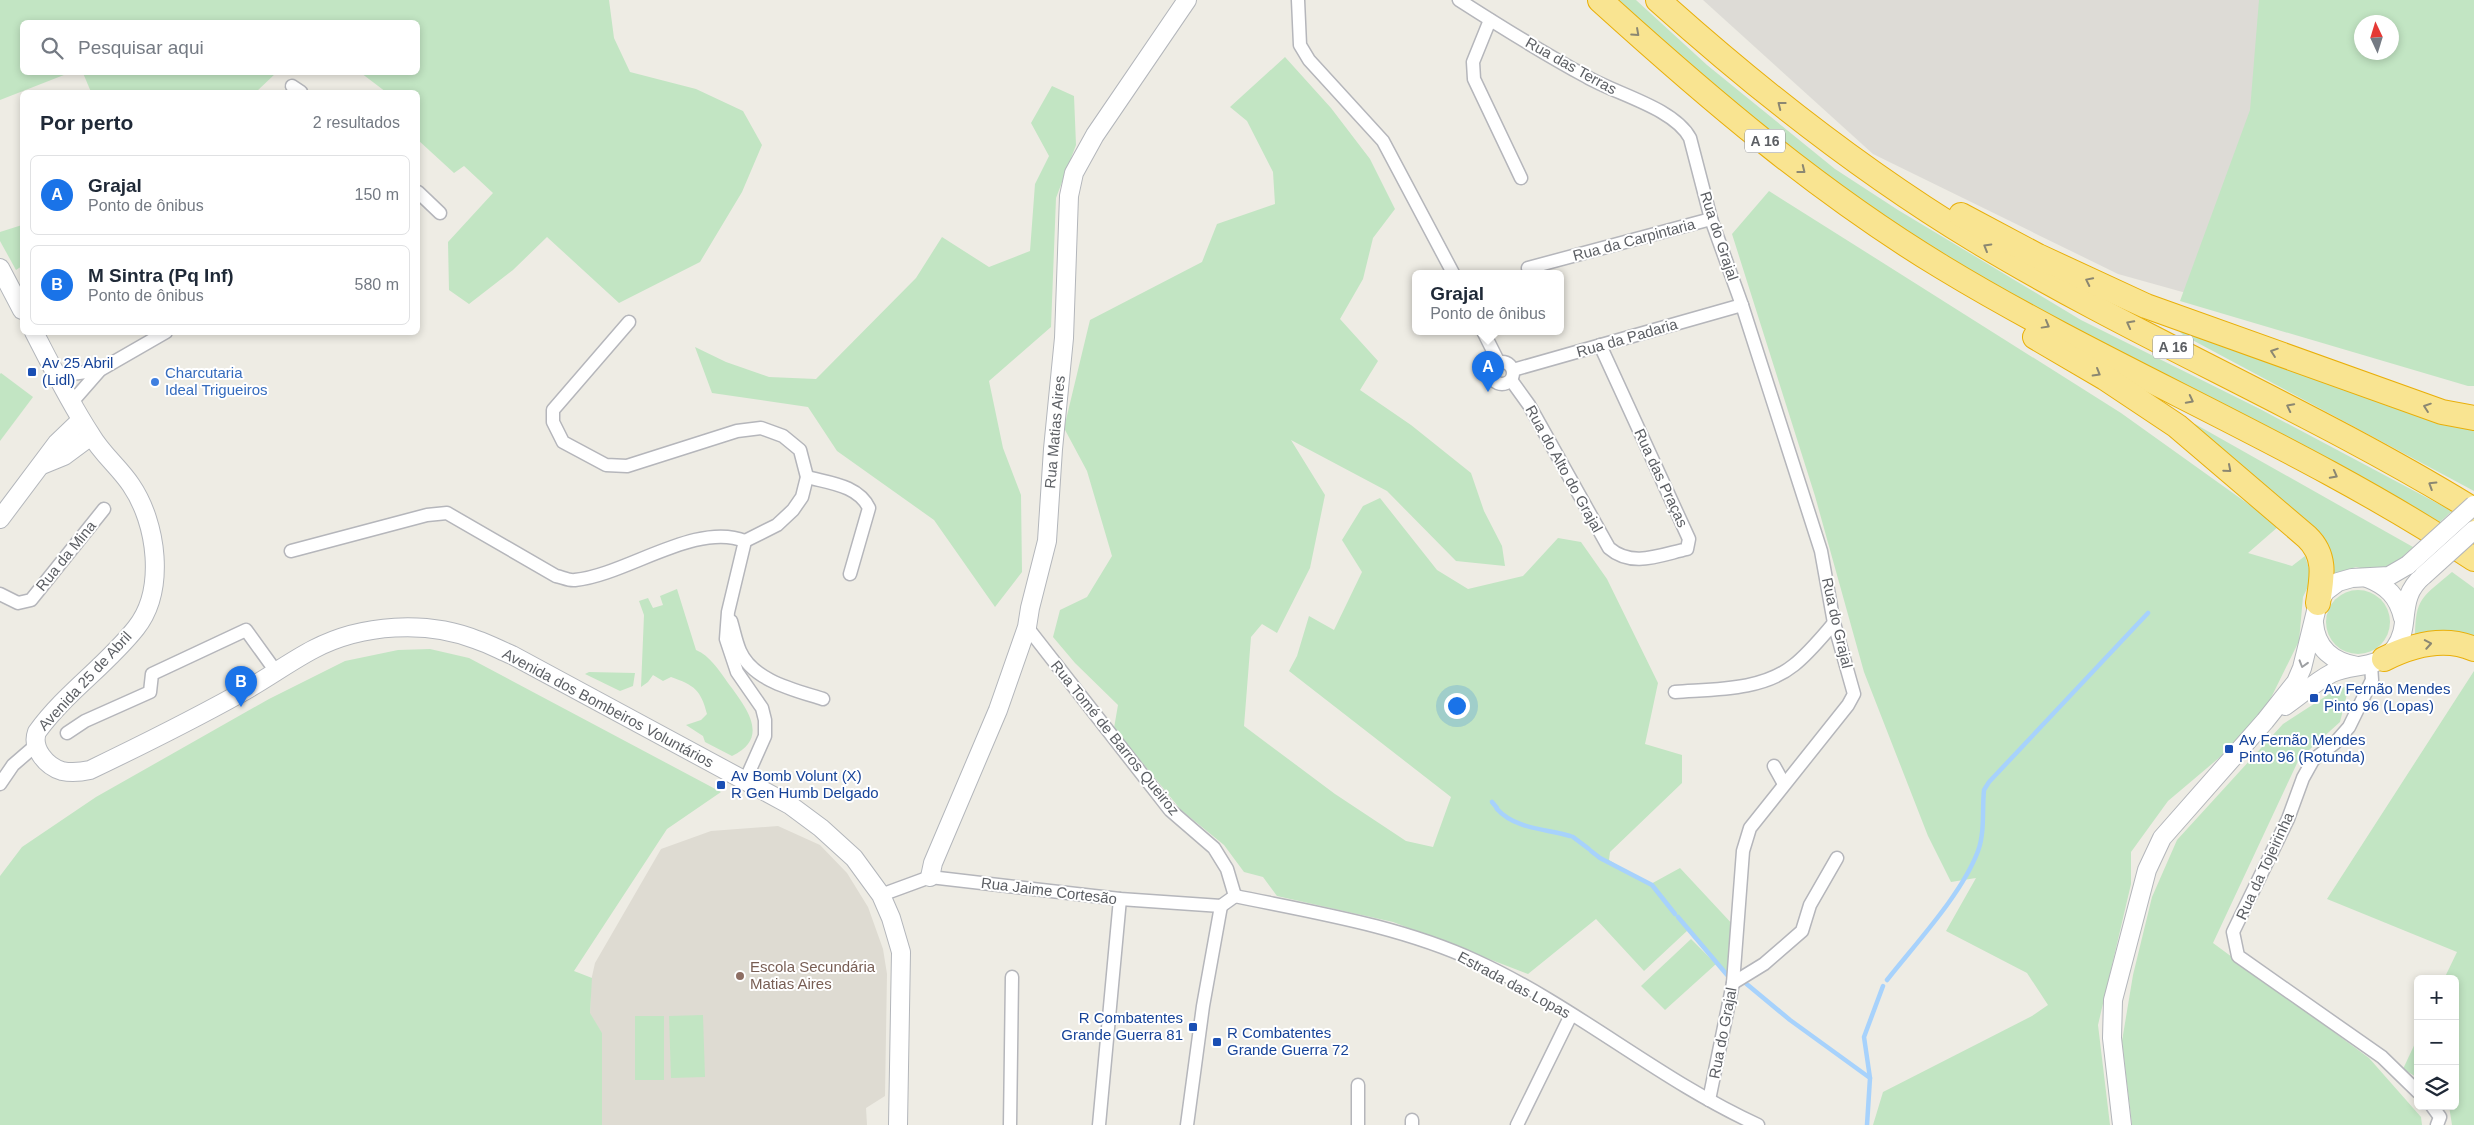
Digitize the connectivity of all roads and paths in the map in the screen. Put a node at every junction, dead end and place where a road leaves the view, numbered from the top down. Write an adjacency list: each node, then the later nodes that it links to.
1 (1187, 0): 52 (street, Rua Matias Aires)
2 (1298, 0): 15 (street)
3 (1459, 0): 6 (street, Rua das Terras)
4 (1600, 0): 13 (highway, A 16, one-way to 13)
5 (1658, 0): 8 (highway, A 16, one-way to 5)
6 (1490, 20): 7 (street, Rua das Terras); 9 (street)
7 (1685, 128): 12 (street, Rua do Grajal)
8 (1877, 176): 29 (highway, A 16, one-way to 8); 38 (highway, A 16, one-way to 8)
9 (1520, 178)
10 (420, 194): 11 (street)
11 (440, 213)
12 (1711, 219): 14 (street, Rua da Carpintaria); 17 (street, Rua do Grajal)
13 (1942, 267): 44 (highway, A 16, one-way to 44); 48 (highway, A 16, one-way to 48)
14 (1528, 268)
15 (1451, 270)
16 (3, 281): 18 (street)
17 (1742, 306): 23 (street, Rua da Padaria); 51 (street, Rua do Grajal)
18 (20, 307)
19 (629, 322): 35 (street)
20 (36, 335): 27 (street, Avenida 25 de Abril)
21 (161, 335): 25 (street)
22 (1485, 335): 24 (street)
23 (1600, 345): 26 (street, Rua da Padaria); 43 (street, Rua das Praças)
24 (1498, 362): 26 (street); 26 (street)
25 (100, 370): 27 (street); 28 (street)
26 (1512, 375): 43 (street, Rua do Alto do Grajal)
27 (58, 376): 28 (street, Avenida 25 de Abril)
28 (72, 402): 30 (street, Avenida 25 de Abril)
29 (2474, 418)
30 (81, 420): 31 (street, Avenida 25 de Abril); 34 (street)
31 (91, 436): 32 (street); 33 (street, Avenida 25 de Abril)
32 (64, 456): 33 (street); 34 (street)
33 (105, 456): 60 (street, Avenida 25 de Abril)
34 (42, 466): 39 (street)
35 (807, 477): 41 (street); 45 (street)
36 (2474, 505): 46 (street, bridge)
37 (104, 509): 47 (street, Rua da Mina)
38 (2474, 510)
39 (0, 519)
40 (2474, 530): 50 (street, bridge)
41 (745, 540): 42 (street); 49 (street)
42 (291, 551)
43 (1619, 557)
44 (2474, 559)
45 (850, 574)
46 (2367, 578): 48 (street); 50 (street)
47 (0, 594)
48 (2316, 610): 54 (street); 58 (street, one-way to 58)
49 (728, 612): 57 (street); 62 (street)
50 (2403, 620): 54 (street)
51 (1834, 623): 56 (street); 64 (street, Rua do Grajal)
52 (1028, 626): 66 (street, Rua Matias Aires); 68 (street, Rua Tomé de Barros Queiroz)
53 (2474, 649): 54 (highway, one-way to 53)
54 (2371, 663): 58 (street); 75 (street, Rua da Tojeirinha)
55 (277, 673): 59 (street); 60 (street, Avenida dos Bombeiros Voluntários); 62 (street, Avenida dos Bombeiros Voluntários)
56 (1675, 692)
57 (822, 699)
58 (2266, 722): 86 (street)
59 (67, 734)
60 (35, 746): 63 (street, Avenida 25 de Abril)
61 (1774, 766): 64 (street)
62 (745, 781): 67 (street, Avenida dos Bombeiros Voluntários)
63 (0, 784)
64 (1784, 784): 72 (street, Rua do Grajal)
65 (1837, 858): 72 (street)
66 (930, 877): 67 (street, Rua Jaime Cortesão); 69 (street, Rua Jaime Cortesão)
67 (881, 895): 79 (street, Avenida dos Bombeiros Voluntários)
68 (1235, 896): 70 (street); 73 (street, Estrada das Lopas)
69 (1120, 899): 70 (street, Rua Jaime Cortesão); 81 (street)
70 (1221, 906): 82 (street)
71 (1012, 977): 80 (street)
72 (1734, 983): 76 (street, Rua do Grajal)
73 (1571, 1015): 76 (street, Estrada das Lopas); 84 (street)
74 (1358, 1085): 83 (street)
75 (2414, 1088)
76 (1709, 1100): 78 (street, Estrada das Lopas)
77 (2435, 1110): 87 (street)
78 (1734, 1120): 85 (street, Estrada das Lopas)
79 (898, 1125)
80 (1010, 1125)
81 (1099, 1125)
82 (1187, 1125)
83 (1358, 1125)
84 (1517, 1125)
85 (1758, 1125)
86 (2122, 1125)
87 (2437, 1125)

